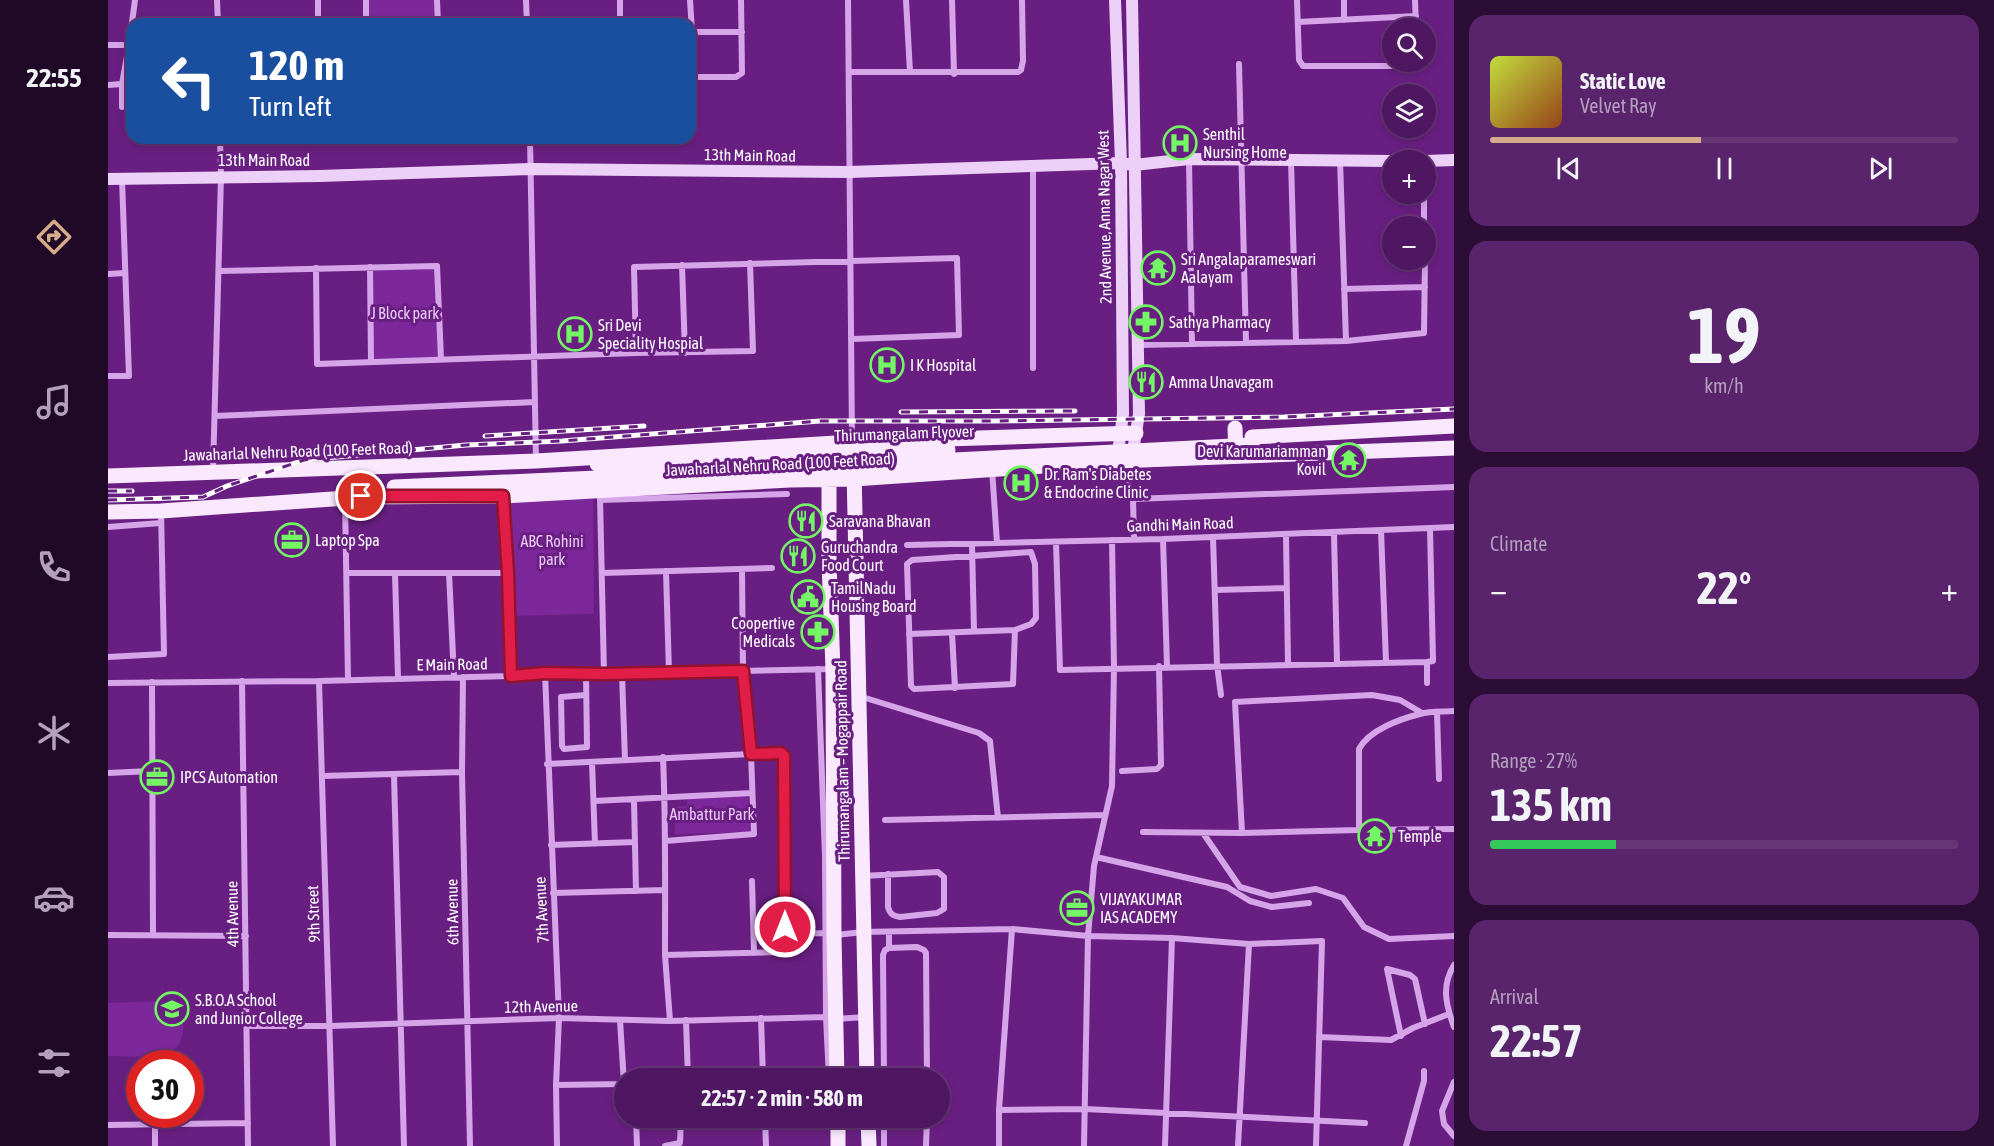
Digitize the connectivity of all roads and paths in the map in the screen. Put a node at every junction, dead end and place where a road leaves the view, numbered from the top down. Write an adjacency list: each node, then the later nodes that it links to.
1 (135, 0): 20 (street)
2 (217, 0): 21 (street)
3 (318, 0): 22 (street)
4 (366, 0): 23 (street)
5 (437, 0): 24 (street)
6 (526, 0): 25 (street)
7 (620, 0): 26 (street)
8 (690, 0): 27 (street)
9 (741, 0): 31 (street)
10 (848, 0): 37 (street)
11 (906, 0): 38 (street)
12 (952, 0): 39 (street)
13 (1022, 0): 39 (street)
14 (1116, 0): 53 (street, 2nd Avenue, Anna Nagar West)
15 (1132, 0): 54 (street, 2nd Avenue, Anna Nagar West)
16 (1297, 0): 29 (street)
17 (1344, 0): 28 (street)
18 (1415, 0): 19 (street)
19 (1416, 16): 28 (street)
20 (133, 18)
21 (218, 18)
22 (318, 18)
23 (366, 18)
24 (438, 18)
25 (526, 18)
26 (620, 18)
27 (691, 18)
28 (1344, 20): 29 (street)
29 (1298, 22): 36 (street)
30 (696, 32): 31 (street)
31 (742, 32): 40 (street)
32 (108, 45): 33 (street)
33 (126, 45)
34 (126, 62): 41 (street)
35 (1239, 64): 47 (street)
36 (1382, 66)
37 (850, 72): 38 (street); 57 (street)
38 (910, 72): 39 (street)
39 (954, 74)
40 (696, 77)
41 (122, 84): 42 (street); 43 (street)
42 (108, 85)
43 (122, 107)
44 (220, 144): 58 (street)
45 (530, 144): 56 (street)
46 (1188, 159): 47 (street, 13th Main Road); 54 (street, 13th Main Road); 76 (street)
47 (1241, 159): 48 (street, 13th Main Road); 75 (street)
48 (1291, 160): 49 (street, 13th Main Road); 73 (street)
49 (1340, 160): 51 (street, 13th Main Road); 71 (street)
50 (1454, 160): 52 (street)
51 (1382, 161)
52 (1436, 161)
53 (1121, 163): 54 (street, 13th Main Road); 55 (street, 13th Main Road); 90 (street, 2nd Avenue, Anna Nagar West)
54 (1134, 165): 77 (street, 2nd Avenue, Anna Nagar West)
55 (1033, 166): 57 (street, 13th Main Road); 83 (street)
56 (531, 169): 57 (street, 13th Main Road); 58 (street, 13th Main Road); 80 (street)
57 (849, 172): 61 (street)
58 (221, 176): 59 (street, 13th Main Road); 67 (street)
59 (122, 178): 60 (street, 13th Main Road); 68 (street)
60 (108, 179)
61 (851, 260): 62 (street); 72 (street); 72 (street)
62 (750, 263): 63 (street); 79 (street)
63 (682, 265): 78 (street); 79 (street)
64 (370, 267): 65 (street); 81 (street); 82 (street)
65 (316, 268): 67 (street); 82 (street)
66 (1425, 270): 70 (street)
67 (219, 271): 86 (street)
68 (125, 273): 69 (street); 84 (street)
69 (108, 274)
70 (1425, 287): 71 (street); 74 (street)
71 (1344, 289): 74 (street)
72 (852, 339): 93 (street)
73 (1296, 341): 74 (street); 75 (street)
74 (1346, 341)
75 (1246, 342): 76 (street)
76 (1192, 343): 77 (street)
77 (1138, 345): 89 (street, 2nd Avenue, Anna Nagar West)
78 (636, 353): 79 (street); 80 (street)
79 (686, 353)
80 (534, 356): 81 (street); 85 (street)
81 (441, 359): 82 (street)
82 (371, 362)
83 (1033, 369)
84 (108, 376)
85 (535, 402): 86 (street); 99 (street)
86 (215, 416): 102 (street)
87 (1454, 426): 92 (main road, Thirumangalam Flyover)
88 (1235, 429): 97 (main road)
89 (1136, 433): 90 (main road, Jawaharlal Nehru Road (100 Feet Road)); 98 (street, 2nd Avenue, Anna Nagar West)
90 (1120, 434): 93 (main road, Jawaharlal Nehru Road (100 Feet Road)); 98 (street, 2nd Avenue, Anna Nagar West)
91 (1454, 438): 92 (main road, Thirumangalam Flyover)
92 (1252, 441): 108 (main road, Thirumangalam Flyover, bridge)
93 (852, 442): 94 (main road, Jawaharlal Nehru Road (100 Feet Road)); 104 (main road, Thirumangalam – Mogappair Road)
94 (828, 444): 95 (main road, Jawaharlal Nehru Road (100 Feet Road)); 105 (main road, Thirumangalam – Mogappair Road)
95 (753, 448): 99 (main road, Jawaharlal Nehru Road (100 Feet Road)); 107 (main road)
96 (1454, 448): 97 (main road, Jawaharlal Nehru Road (100 Feet Road))
97 (1236, 456): 98 (main road, Jawaharlal Nehru Road (100 Feet Road))
98 (1124, 460): 101 (main road, Jawaharlal Nehru Road (100 Feet Road)); 106 (street); 106 (street)
99 (536, 461): 100 (main road, Jawaharlal Nehru Road (100 Feet Road))
100 (357, 467): 102 (main road, Jawaharlal Nehru Road (100 Feet Road)); 108 (main road, Thirumangalam Flyover)
101 (992, 468): 104 (main road, Jawaharlal Nehru Road (100 Feet Road)); 128 (street)
102 (213, 472): 103 (main road, Jawaharlal Nehru Road (100 Feet Road))
103 (108, 476)
104 (854, 479): 105 (main road, Jawaharlal Nehru Road (100 Feet Road)); 175 (main road, Thirumangalam – Mogappair Road)
105 (829, 480): 107 (main road, Jawaharlal Nehru Road (100 Feet Road)); 155 (main road, Thirumangalam – Mogappair Road)
106 (1127, 481): 114 (street)
107 (753, 482): 108 (main road, Jawaharlal Nehru Road (100 Feet Road))
108 (598, 483): 110 (street); 111 (main road, Thirumangalam Flyover); 112 (main road, Jawaharlal Nehru Road (100 Feet Road)); 139 (street)
109 (1454, 487): 114 (street)
110 (787, 494)
111 (361, 496): 112 (main road, Jawaharlal Nehru Road (100 Feet Road)); 113 (main road, Jawaharlal Nehru Road (100 Feet Road))
112 (503, 496): 138 (street)
113 (345, 498): 116 (main road, Jawaharlal Nehru Road (100 Feet Road)); 135 (street)
114 (1133, 499): 124 (street)
115 (108, 512): 116 (main road, Jawaharlal Nehru Road (100 Feet Road))
116 (161, 517): 117 (street); 146 (street)
117 (108, 527)
118 (1454, 527): 119 (street, Gandhi Main Road)
119 (1430, 529): 120 (street, Gandhi Main Road); 147 (street)
120 (1381, 530): 121 (street, Gandhi Main Road); 148 (street)
121 (1334, 533): 122 (street, Gandhi Main Road); 149 (street)
122 (1286, 534): 123 (street, Gandhi Main Road); 140 (street)
123 (1213, 537): 125 (street, Gandhi Main Road); 141 (street)
124 (1134, 539): 125 (street, Gandhi Main Road); 126 (street, Gandhi Main Road)
125 (1163, 539): 153 (street)
126 (1112, 540): 127 (street, Gandhi Main Road); 154 (street)
127 (1056, 542): 128 (street, Gandhi Main Road); 154 (street)
128 (997, 543): 129 (street, Gandhi Main Road)
129 (972, 544): 130 (street, Gandhi Main Road); 131 (street)
130 (907, 545)
131 (971, 557): 142 (street); 143 (street); 145 (street)
132 (772, 568): 133 (street)
133 (742, 569): 134 (street); 156 (street)
134 (666, 571): 139 (street); 158 (street)
135 (347, 573): 136 (street); 166 (street)
136 (395, 573): 137 (street); 165 (street)
137 (449, 573): 138 (street); 163 (street)
138 (508, 573): 162 (street)
139 (602, 573): 160 (street)
140 (1286, 588): 141 (street); 150 (street)
141 (1215, 590): 151 (street)
142 (1014, 630): 143 (street); 172 (street)
143 (974, 631): 144 (street)
144 (952, 633): 145 (street); 172 (street)
145 (909, 634): 172 (street)
146 (108, 657)
147 (1430, 661): 148 (street); 171 (street)
148 (1386, 662): 149 (street)
149 (1336, 663): 150 (street)
150 (1288, 664): 151 (street)
151 (1217, 665): 153 (street); 174 (street)
152 (1158, 666): 153 (street); 154 (street); 187 (street)
153 (1167, 666)
154 (1114, 667): 197 (street)
155 (825, 669): 156 (street, E Main Road); 225 (main road, Thirumangalam – Mogappair Road)
156 (743, 671): 158 (street, E Main Road); 181 (street)
157 (545, 673): 159 (street, E Main Road); 162 (street, E Main Road); 180 (street, 7th Avenue)
158 (669, 673): 161 (street, E Main Road)
159 (586, 674): 160 (street, E Main Road); 173 (street)
160 (604, 674): 161 (street, E Main Road)
161 (622, 674): 183 (street)
162 (511, 676): 164 (street, E Main Road)
163 (454, 677): 164 (street, E Main Road); 165 (street, E Main Road)
164 (463, 677): 188 (street, 6th Avenue)
165 (398, 678): 166 (street, E Main Road)
166 (348, 680): 168 (street, E Main Road)
167 (242, 681): 168 (street, E Main Road); 169 (street, E Main Road); 226 (street, 4th Avenue)
168 (319, 681): 191 (street, 9th Street)
169 (152, 682): 170 (street, E Main Road); 186 (street)
170 (108, 683)
171 (1427, 683)
172 (955, 688)
173 (586, 695): 179 (street); 179 (street)
174 (1221, 695)
175 (859, 696): 198 (street); 211 (main road, Thirumangalam – Mogappair Road)
176 (1454, 711): 177 (street)
177 (1437, 712): 178 (street); 192 (street)
178 (1422, 713): 201 (street); 204 (street)
179 (562, 738): 180 (street)
180 (547, 739): 185 (street, 7th Avenue)
181 (751, 754): 182 (street); 193 (street); 224 (street)
182 (663, 757): 183 (street); 194 (street)
183 (624, 759): 184 (street)
184 (592, 762): 185 (street); 196 (street)
185 (548, 764): 208 (street, 7th Avenue)
186 (151, 771): 189 (street); 223 (street)
187 (1122, 771)
188 (462, 772): 190 (street); 243 (street, 6th Avenue)
189 (108, 773)
190 (394, 775): 191 (street); 245 (street)
191 (322, 776): 247 (street, 9th Street)
192 (1439, 779)
193 (752, 792): 194 (street); 205 (street)
194 (665, 798): 195 (street); 205 (street)
195 (634, 800): 196 (street); 206 (street)
196 (594, 801): 207 (street)
197 (1105, 815): 198 (street); 209 (street)
198 (998, 818): 199 (street)
199 (885, 820)
200 (1454, 829): 201 (street)
201 (1359, 830): 204 (street)
202 (1143, 832): 203 (street)
203 (1203, 832): 204 (street); 228 (street)
204 (1242, 833)
205 (665, 841): 213 (street)
206 (635, 842): 207 (street); 214 (street)
207 (596, 844): 208 (street)
208 (551, 845): 215 (street, 7th Avenue)
209 (1096, 857): 216 (street); 227 (street)
210 (888, 874): 211 (street); 217 (street); 217 (street)
211 (862, 876): 220 (main road, Thirumangalam – Mogappair Road)
212 (752, 881): 232 (street)
213 (665, 890): 214 (street); 233 (street)
214 (636, 891): 215 (street)
215 (553, 893): 237 (street, 7th Avenue)
216 (1309, 903)
217 (928, 914): 219 (street)
218 (1012, 929): 219 (street); 227 (street); 263 (street)
219 (927, 930): 221 (street)
220 (863, 932): 221 (street); 225 (street); 236 (main road, Thirumangalam – Mogappair Road)
221 (889, 932): 231 (street)
222 (108, 934): 223 (street)
223 (153, 934): 226 (street)
224 (785, 934): 225 (street); 232 (street)
225 (829, 934): 239 (main road, Thirumangalam – Mogappair Road)
226 (246, 936): 246 (street, 4th Avenue)
227 (1088, 936): 229 (street); 262 (street)
228 (1454, 936)
229 (1172, 938): 230 (street); 264 (street)
230 (1249, 944): 250 (street); 265 (street)
231 (889, 948): 256 (street); 257 (street)
232 (754, 952): 233 (street)
233 (665, 955): 242 (street)
234 (1454, 965): 235 (street)
235 (1449, 1014): 244 (street); 248 (street)
236 (866, 1017): 239 (street, 12th Avenue); 255 (main road, Thirumangalam – Mogappair Road)
237 (559, 1018): 240 (street, 12th Avenue); 243 (street, 12th Avenue); 261 (street, 7th Avenue)
238 (761, 1018): 239 (street, 12th Avenue); 241 (street, 12th Avenue); 253 (street)
239 (831, 1018): 254 (main road, Thirumangalam – Mogappair Road)
240 (620, 1020): 242 (street, 12th Avenue); 251 (street)
241 (686, 1020): 242 (street, 12th Avenue); 252 (street)
242 (670, 1021)
243 (468, 1022): 245 (street, 12th Avenue); 286 (street, 6th Avenue)
244 (1425, 1023): 249 (street); 249 (street)
245 (401, 1024): 247 (street, 12th Avenue); 285 (street)
246 (247, 1026): 247 (street, 12th Avenue); 267 (street, 4th Avenue)
247 (330, 1026): 284 (street, 9th Street)
248 (1454, 1027)
249 (1401, 1036): 250 (street)
250 (1319, 1037): 266 (street)
251 (623, 1068)
252 (688, 1068)
253 (763, 1068)
254 (833, 1068)
255 (867, 1068)
256 (884, 1068)
257 (927, 1068)
258 (1424, 1071): 301 (street)
259 (1454, 1082): 281 (street)
260 (614, 1084): 261 (street)
261 (556, 1085): 287 (street, 7th Avenue)
262 (1085, 1109): 263 (street); 264 (street); 297 (street)
263 (999, 1110): 296 (street)
264 (1166, 1114): 265 (street); 298 (street)
265 (1239, 1117): 266 (street); 299 (street)
266 (1317, 1121): 268 (street); 300 (street)
267 (248, 1123): 269 (street); 283 (street, 4th Avenue)
268 (1365, 1123)
269 (204, 1124)
270 (108, 1125): 271 (street)
271 (126, 1125)
272 (155, 1128): 282 (street)
273 (636, 1128): 288 (street)
274 (681, 1128): 289 (street)
275 (765, 1128): 290 (street)
276 (831, 1128): 291 (street)
277 (838, 1128): 292 (main road)
278 (868, 1128): 293 (main road)
279 (885, 1128): 294 (street)
280 (927, 1128): 295 (street)
281 (1454, 1136)
282 (155, 1146)
283 (249, 1146)
284 (333, 1146)
285 (404, 1146)
286 (470, 1146)
287 (557, 1146)
288 (637, 1146)
289 (665, 1146)
290 (766, 1146)
291 (832, 1146)
292 (838, 1146)
293 (869, 1146)
294 (884, 1146)
295 (926, 1146)
296 (999, 1146)
297 (1084, 1146)
298 (1165, 1146)
299 (1238, 1146)
300 (1316, 1146)
301 (1406, 1146)

